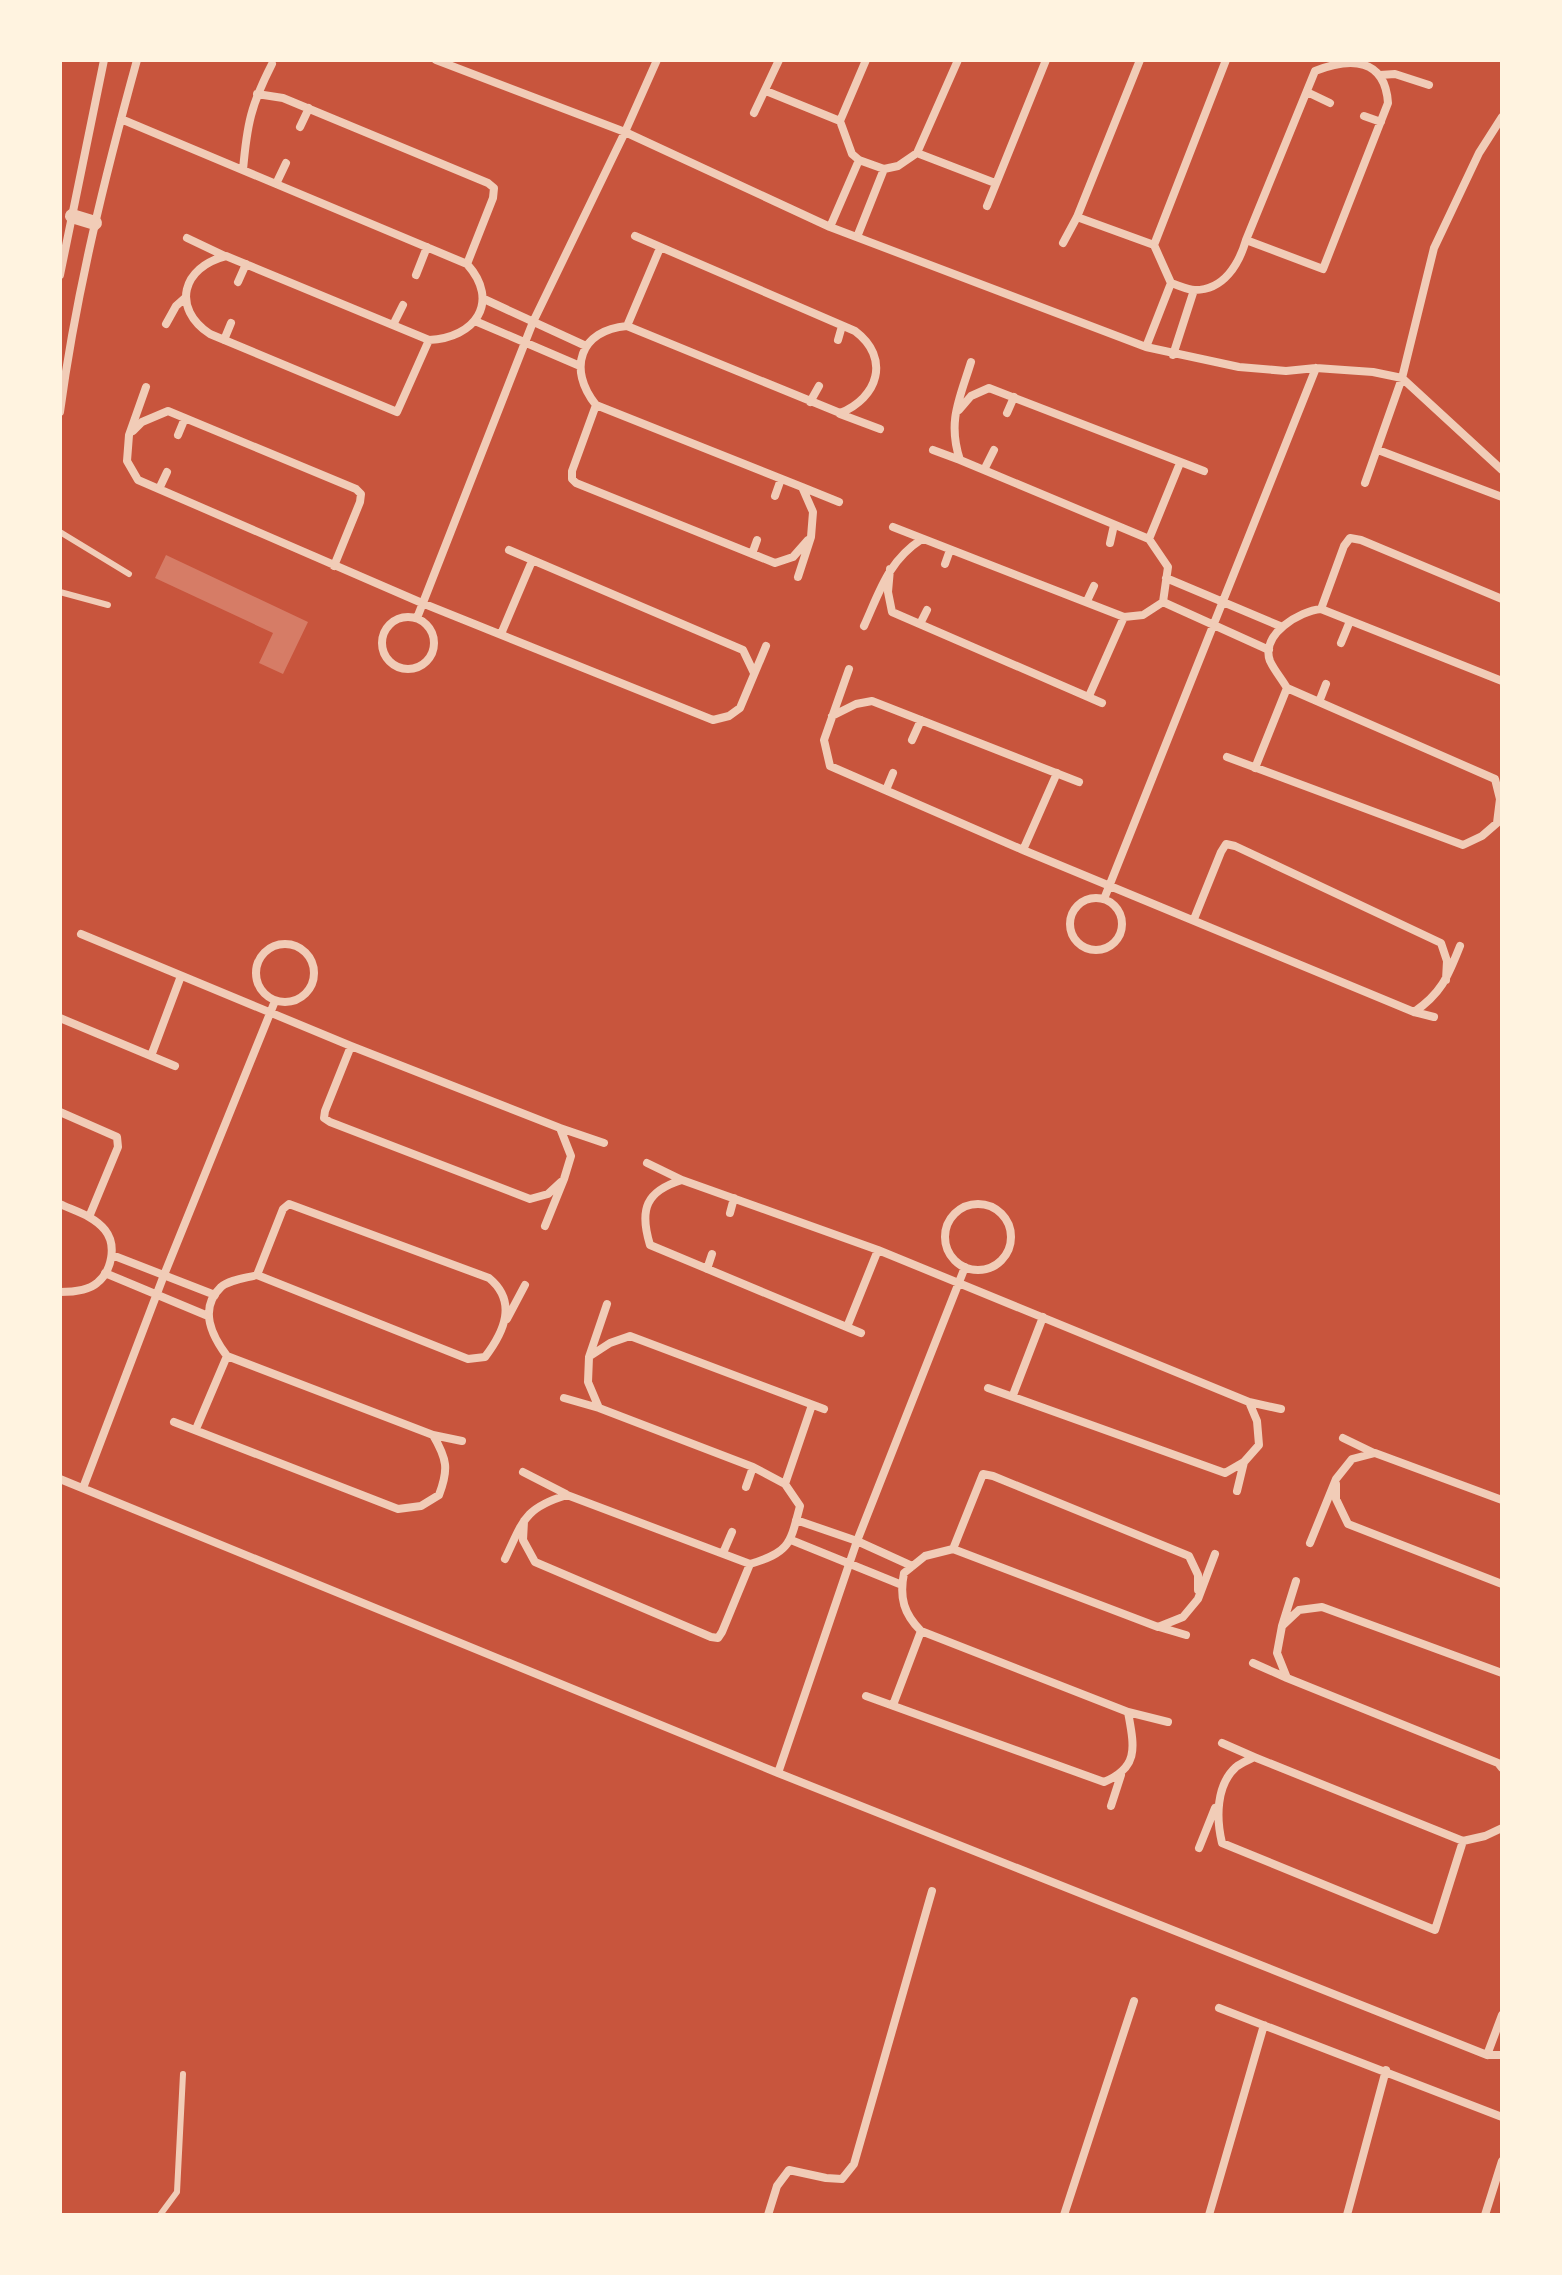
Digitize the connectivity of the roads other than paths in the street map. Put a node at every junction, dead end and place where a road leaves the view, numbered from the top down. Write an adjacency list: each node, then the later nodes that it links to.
1 (104, 60): 38 (street)
2 (137, 60): 25 (street)
3 (437, 60): 29 (street)
4 (657, 60): 29 (street)
5 (779, 60): 17 (street)
6 (866, 60): 26 (street)
7 (958, 60): 30 (street)
8 (1046, 60): 35 (street)
9 (1140, 60): 39 (street)
10 (1213, 60): 12 (street)
11 (1320, 60): 14 (street)
12 (1225, 62): 47 (street)
13 (272, 64): 19 (street)
14 (1315, 71): 15 (street); 18 (street)
15 (1380, 75): 16 (street); 27 (street)
16 (1429, 85)
17 (766, 91): 22 (street); 26 (street)
18 (1307, 92): 20 (street); 45 (street)
19 (257, 94): 21 (street); 34 (street)
20 (1330, 103)
21 (309, 108): 28 (street); 52 (street)
22 (754, 113)
23 (1364, 116): 27 (street)
24 (1502, 117): 78 (street)
25 (121, 119): 34 (street); 40 (street)
26 (840, 121): 31 (street)
27 (1381, 122): 45 (street)
28 (300, 127)
29 (625, 132): 41 (street); 62 (street)
30 (917, 153): 33 (street); 35 (street)
31 (859, 160): 33 (street); 41 (street)
32 (286, 163): 36 (street)
33 (884, 169): 43 (street)
34 (243, 170): 36 (street)
35 (995, 183): 37 (street)
36 (276, 184): 48 (street)
37 (987, 206)
38 (72, 216): 40 (street); 53 (street)
39 (1077, 217): 46 (street); 47 (street)
40 (95, 223): 84 (street)
41 (830, 227): 43 (street)
42 (635, 236): 49 (street)
43 (857, 237): 73 (street)
44 (187, 238): 50 (street)
45 (1246, 240): 57 (street)
46 (1063, 243)
47 (1154, 245): 56 (street)
48 (427, 247): 52 (street); 54 (street)
49 (660, 248): 66 (street); 67 (street)
50 (226, 256): 51 (street); 58 (street)
51 (246, 264): 55 (street); 65 (street)
52 (467, 264): 59 (street)
53 (60, 275)
54 (416, 275)
55 (238, 282)
56 (1171, 283): 57 (street); 73 (street)
57 (1194, 290): 74 (street)
58 (185, 298): 64 (street); 68 (street)
59 (484, 299): 61 (street); 62 (street)
60 (403, 305): 65 (street)
61 (475, 321): 69 (street); 71 (street)
62 (533, 322): 71 (street); 72 (street)
63 (231, 323): 68 (street)
64 (166, 324)
65 (393, 325): 69 (street)
66 (627, 326): 72 (street); 82 (street)
67 (842, 326): 70 (street); 85 (street)
68 (224, 340): 69 (street)
69 (429, 340)
70 (838, 340)
71 (525, 343): 75 (street); 132 (street)
72 (586, 346): 75 (street)
73 (1146, 347): 74 (street)
74 (1173, 355): 77 (street)
75 (581, 362): 83 (street)
76 (971, 362): 86 (street)
77 (1316, 368): 78 (street); 130 (street)
78 (1402, 378): 94 (street); 98 (street)
79 (819, 386): 82 (street)
80 (146, 387): 90 (street)
81 (1014, 397): 86 (street); 87 (street); 96 (street)
82 (810, 402): 85 (street)
83 (596, 405): 101 (street); 118 (street)
84 (60, 412)
85 (840, 413): 89 (street)
86 (955, 413): 95 (street)
87 (1007, 413)
88 (185, 418): 90 (street); 91 (street); 121 (street)
89 (880, 429)
90 (129, 435): 104 (street)
91 (178, 435)
92 (933, 450): 95 (street)
93 (994, 450): 97 (street)
94 (1378, 450): 102 (street); 106 (street)
95 (960, 460): 97 (street)
96 (1180, 463): 99 (street); 113 (street)
97 (984, 470): 108 (street)
98 (1502, 470)
99 (1204, 471)
100 (167, 472): 104 (street)
101 (781, 479): 103 (street); 105 (street)
102 (1365, 483)
103 (802, 487): 107 (street); 111 (street)
104 (159, 489): 121 (street)
105 (775, 496)
106 (1502, 497)
107 (839, 502)
108 (1114, 525): 113 (street); 115 (street)
109 (893, 527): 112 (street)
110 (60, 532): 123 (lane)
111 (811, 537): 118 (street); 124 (street)
112 (922, 539): 117 (street); 122 (street)
113 (1149, 539): 125 (street)
114 (757, 540): 118 (street)
115 (1110, 543)
116 (509, 550): 119 (street)
117 (950, 550): 120 (street); 129 (street)
118 (752, 554)
119 (532, 561): 143 (street); 148 (street)
120 (945, 564)
121 (334, 566): 132 (street)
122 (890, 569): 139 (street); 141 (street)
123 (129, 574)
124 (798, 577)
125 (1166, 578): 130 (street); 131 (street)
126 (1094, 586): 129 (street)
127 (60, 592): 133 (lane)
128 (1502, 599): 134 (street)
129 (1087, 601): 136 (street)
130 (1221, 601): 140 (street); 142 (street)
131 (1163, 602): 136 (street); 140 (street)
132 (422, 603): 137 (street); 143 (street)
133 (108, 605)
134 (1321, 609): 138 (street); 142 (street)
135 (927, 610): 139 (street)
136 (1124, 617): 152 (street)
137 (417, 618): 137 (street)
138 (1350, 621): 144 (street); 149 (street)
139 (920, 624): 152 (street)
140 (1212, 624): 146 (street); 166 (street)
141 (864, 626)
142 (1280, 626): 146 (street)
143 (501, 634): 148 (street)
144 (1341, 643)
145 (766, 646): 148 (street)
146 (1269, 650): 151 (street)
147 (849, 669): 155 (street)
148 (754, 673)
149 (1501, 677)
150 (1326, 684): 153 (street)
151 (1287, 688): 153 (street); 159 (street)
152 (1089, 696): 154 (street)
153 (1319, 702): 162 (street)
154 (1102, 703)
155 (832, 716): 156 (street); 164 (street)
156 (921, 720): 157 (street); 161 (street)
157 (912, 740)
158 (1227, 757): 159 (street)
159 (1255, 768): 162 (street)
160 (893, 773): 164 (street)
161 (1057, 773): 163 (street); 165 (street)
162 (1499, 780)
163 (1079, 782)
164 (886, 790): 165 (street)
165 (1023, 850): 166 (street)
166 (1109, 886): 167 (street); 168 (street)
167 (1104, 899): 167 (street)
168 (1194, 919): 172 (street); 175 (street)
169 (81, 934): 171 (street)
170 (1460, 946): 172 (street)
171 (181, 976): 174 (street); 179 (street)
172 (1446, 980): 175 (street)
173 (275, 1001): 173 (street); 174 (street)
174 (271, 1012): 178 (street); 197 (street)
175 (1414, 1012): 176 (street)
176 (1434, 1017)
177 (60, 1018): 179 (street)
178 (351, 1046): 182 (street); 185 (street)
179 (151, 1056): 180 (street)
180 (175, 1066)
181 (60, 1112): 190 (street)
182 (560, 1128): 183 (street); 185 (street)
183 (604, 1143)
184 (647, 1163): 186 (street)
185 (564, 1179): 191 (street)
186 (682, 1180): 187 (street); 196 (street)
187 (734, 1198): 189 (street); 192 (street)
188 (60, 1204): 190 (street)
189 (730, 1213)
190 (89, 1217): 194 (street)
191 (545, 1226)
192 (878, 1250): 199 (street); 208 (street)
193 (712, 1254): 196 (street)
194 (109, 1264): 197 (street); 201 (street); 202 (street)
195 (965, 1267): 195 (street); 199 (street)
196 (707, 1269): 208 (street)
197 (164, 1275): 202 (street); 203 (street)
198 (257, 1275): 203 (street); 207 (street); 207 (street)
199 (959, 1283): 206 (street); 241 (street)
200 (525, 1285): 207 (street)
201 (60, 1293)
202 (157, 1293): 205 (street); 233 (street)
203 (215, 1295): 205 (street)
204 (607, 1304): 211 (street)
205 (210, 1312): 210 (street)
206 (1043, 1317): 213 (street); 215 (street)
207 (504, 1324)
208 (847, 1327): 209 (street)
209 (861, 1333)
210 (227, 1356): 221 (street); 222 (street)
211 (589, 1357): 216 (street); 217 (street)
212 (988, 1388): 213 (street)
213 (1013, 1395): 226 (street)
214 (564, 1398): 217 (street)
215 (1249, 1402): 219 (street); 226 (street)
216 (812, 1405): 218 (street); 231 (street)
217 (599, 1408): 227 (street)
218 (824, 1409)
219 (1281, 1409)
220 (174, 1422): 221 (street)
221 (196, 1429): 222 (street)
222 (433, 1435): 224 (street)
223 (1343, 1438): 225 (street)
224 (462, 1441)
225 (1375, 1453): 230 (street); 236 (street)
226 (1244, 1462): 234 (street)
227 (753, 1467): 231 (street); 232 (street)
228 (523, 1472): 235 (street)
229 (60, 1479): 233 (street)
230 (1336, 1479): 242 (street); 251 (street)
231 (785, 1484): 238 (street)
232 (746, 1487)
233 (83, 1488): 268 (street)
234 (1237, 1491)
235 (567, 1495): 237 (street); 244 (street)
236 (1502, 1500)
237 (525, 1516): 246 (street); 248 (street)
238 (795, 1524): 240 (street); 241 (street)
239 (732, 1532): 244 (street)
240 (791, 1540): 247 (street); 248 (street)
241 (857, 1541): 247 (street); 249 (street)
242 (1310, 1543)
243 (953, 1549): 249 (street); 253 (street); 255 (street)
244 (723, 1553): 248 (street)
245 (1215, 1554): 253 (street)
246 (505, 1559)
247 (849, 1563): 252 (street); 268 (street)
248 (750, 1564)
249 (912, 1566): 252 (street)
250 (1296, 1581): 254 (street)
251 (1502, 1584)
252 (902, 1585): 256 (street)
253 (1198, 1599): 255 (street)
254 (1282, 1626): 259 (street); 260 (street)
255 (1158, 1627): 257 (street)
256 (921, 1631): 262 (street); 263 (street)
257 (1186, 1635)
258 (1253, 1663): 260 (street)
259 (1502, 1673)
260 (1287, 1678): 267 (street)
261 (866, 1696): 262 (street)
262 (893, 1705): 269 (street)
263 (1128, 1712): 264 (street); 269 (street)
264 (1168, 1722)
265 (1222, 1743): 266 (street)
266 (1254, 1757): 270 (street); 273 (street)
267 (1501, 1761)
268 (778, 1773): 280 (street)
269 (1121, 1775): 271 (street)
270 (1220, 1796): 273 (street); 274 (street)
271 (1111, 1806)
272 (1502, 1828): 273 (street)
273 (1463, 1841)
274 (1199, 1848)
275 (932, 1891): 287 (street)
276 (1134, 2001): 288 (street)
277 (1219, 2008): 279 (street)
278 (1502, 2015): 280 (street)
279 (1264, 2025): 282 (street); 289 (street)
280 (1487, 2055): 281 (street)
281 (1502, 2055)
282 (1386, 2070): 284 (street); 290 (street)
283 (183, 2074): 286 (lane)
284 (1502, 2117)
285 (1502, 2161): 291 (street)
286 (160, 2215)
287 (768, 2215)
288 (1064, 2215)
289 (1209, 2215)
290 (1347, 2215)
291 (1485, 2215)

